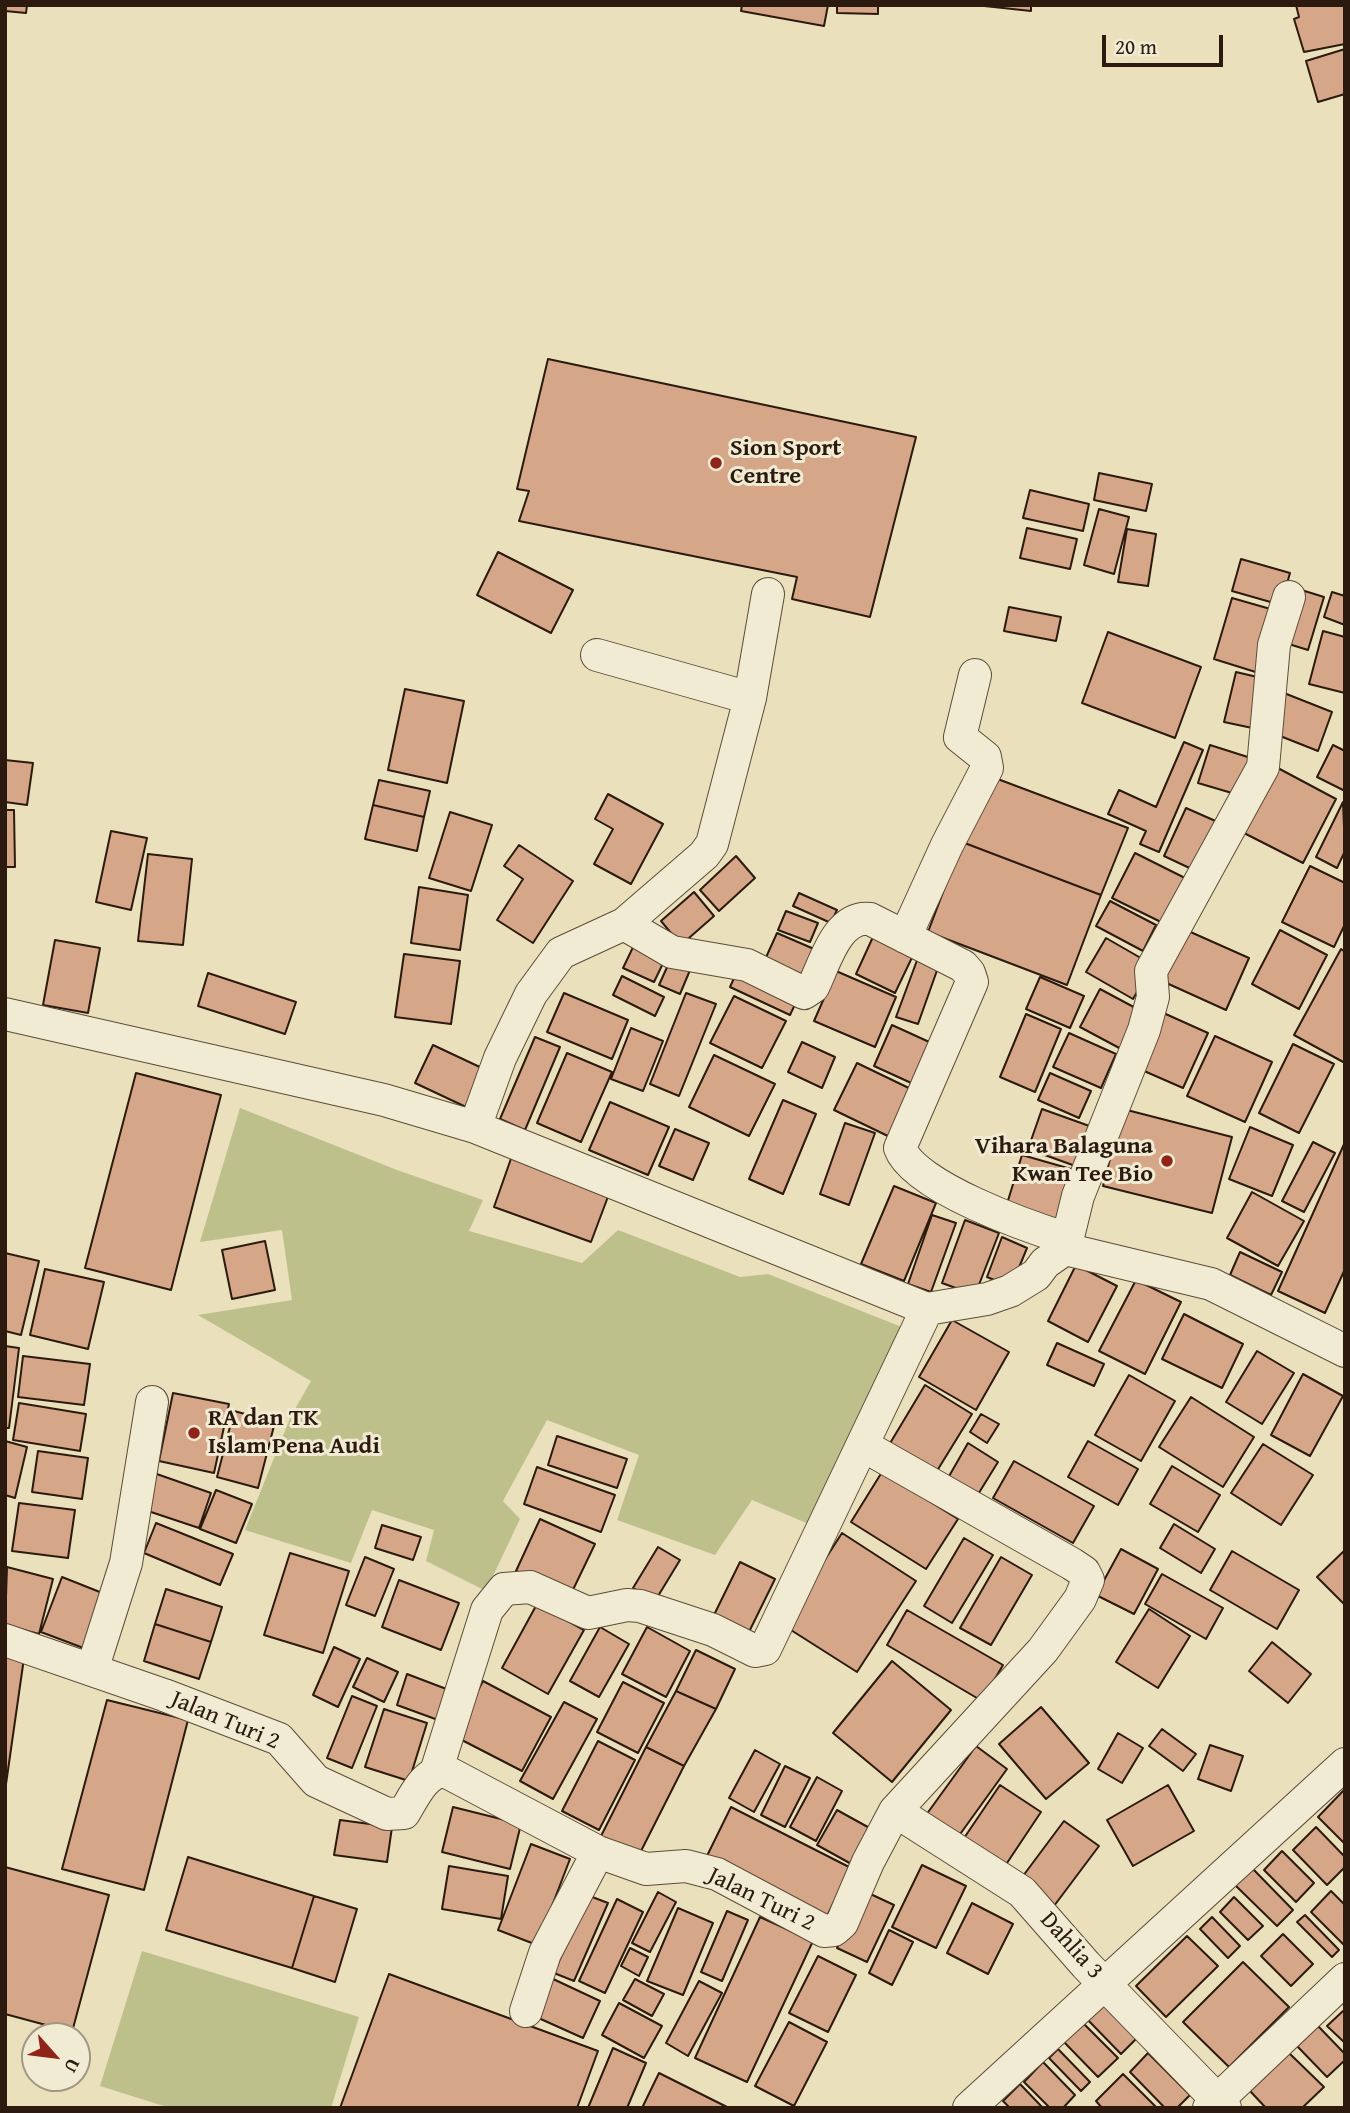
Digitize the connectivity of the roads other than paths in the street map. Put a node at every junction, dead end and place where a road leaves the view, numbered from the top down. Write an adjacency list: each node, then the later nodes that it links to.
1 (768, 594): 5 (street)
2 (1289, 597): 10 (street)
3 (597, 655): 5 (street)
4 (975, 676): 7 (street)
5 (750, 698): 6 (street)
6 (624, 924): 7 (street); 9 (street)
7 (905, 937): 10 (street)
8 (5, 1014): 9 (street)
9 (475, 1127): 11 (street)
10 (1067, 1244): 11 (street); 12 (street)
11 (928, 1309): 14 (street)
12 (1345, 1352)
13 (152, 1402): 16 (street)
14 (864, 1446): 18 (street); 19 (street)
15 (5, 1640): 16 (street, Jalan Turi 2)
16 (92, 1670): 18 (street, Jalan Turi 2)
17 (1345, 1764): 22 (street)
18 (436, 1772): 20 (street, Jalan Turi 2)
19 (895, 1811): 20 (street, Jalan Turi 2); 22 (street, Dahlia 3)
20 (598, 1852): 23 (street)
21 (1345, 1979): 24 (street)
22 (1104, 1984): 24 (street, Dahlia 3); 25 (street)
23 (526, 2011)
24 (1217, 2105)
25 (969, 2108)

